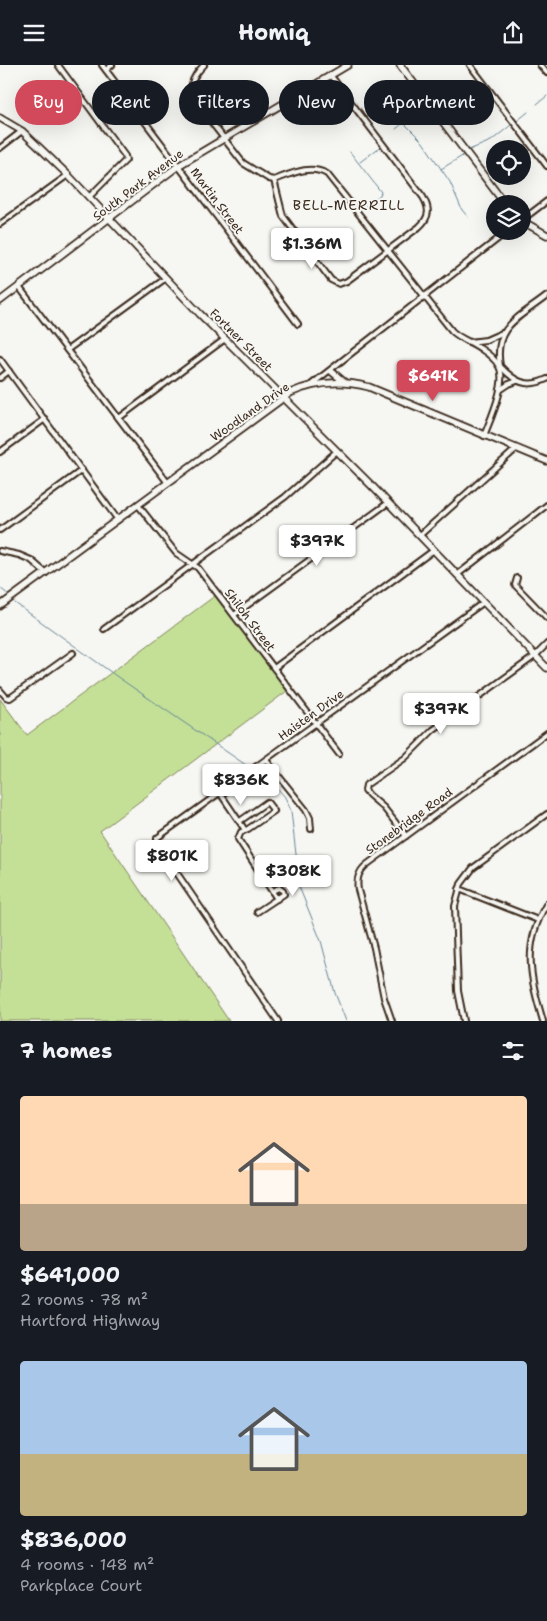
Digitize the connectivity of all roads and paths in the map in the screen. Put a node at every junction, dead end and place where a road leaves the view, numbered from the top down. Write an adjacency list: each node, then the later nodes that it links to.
1 (58, 65): 21 (street)
2 (102, 65): 9 (street, Martin Street)
3 (112, 65): 9 (street)
4 (204, 65): 14 (street)
5 (348, 65): 11 (street, South Park Avenue)
6 (400, 65): 20 (street)
7 (470, 65): 17 (street)
8 (540, 65): 10 (street)
9 (106, 70): 16 (street, Martin Street)
10 (547, 73)
11 (331, 76): 14 (street, South Park Avenue); 29 (street)
12 (0, 118): 13 (street, Fortner Street)
13 (22, 131): 15 (street); 18 (street, Fortner Street)
14 (224, 139): 16 (street, South Park Avenue); 19 (street)
15 (0, 148)
16 (178, 166): 24 (street, South Park Avenue); 35 (street, Martin Street)
17 (547, 166)
18 (68, 175): 21 (street, Fortner Street); 25 (street)
19 (274, 179): 29 (street); 29 (street)
20 (498, 195)
21 (89, 197): 24 (street, Fortner Street)
22 (547, 201): 23 (street)
23 (531, 214)
24 (110, 218): 30 (street, Fortner Street); 31 (street, South Park Avenue)
25 (0, 224)
26 (531, 226): 27 (street)
27 (547, 235)
28 (497, 240): 33 (street, Woodland Drive)
29 (388, 250): 33 (street)
30 (166, 278): 37 (street, Fortner Street); 39 (street)
31 (19, 287): 34 (street, South Park Avenue); 39 (street)
32 (547, 296): 36 (street)
33 (425, 297): 38 (street); 43 (street, Woodland Drive)
34 (0, 301)
35 (298, 324)
36 (503, 332): 38 (street); 41 (street)
37 (225, 339): 50 (street, Fortner Street); 51 (street)
38 (469, 342): 41 (street)
39 (68, 350): 51 (street)
40 (0, 359): 42 (street)
41 (500, 366): 46 (street); 49 (street)
42 (9, 371): 44 (street); 52 (street)
43 (331, 371): 47 (street); 48 (street, Woodland Drive)
44 (0, 378)
45 (547, 379): 46 (street)
46 (517, 381): 49 (street)
47 (344, 383): 48 (street); 53 (street)
48 (312, 384): 50 (street, Woodland Drive)
49 (500, 390): 53 (street)
50 (284, 398): 55 (street, Fortner Street); 59 (street, Woodland Drive)
51 (119, 418): 59 (street)
52 (44, 419): 56 (street); 58 (street)
53 (484, 436): 54 (street)
54 (516, 449): 57 (street); 65 (street)
55 (337, 451): 60 (street, Fortner Street); 68 (street)
56 (0, 452)
57 (547, 461)
58 (82, 470): 63 (street); 64 (street)
59 (168, 483): 61 (street, Woodland Drive)
60 (388, 503): 65 (street, Fortner Street); 74 (street)
61 (138, 505): 63 (street, Woodland Drive); 68 (street, Shiloh Street)
62 (547, 505): 70 (street)
63 (118, 520): 69 (street, Woodland Drive)
64 (0, 530)
65 (420, 535): 66 (street, Fortner Street)
66 (434, 550): 70 (street, Fortner Street); 80 (street)
67 (0, 551): 69 (street)
68 (193, 564): 74 (street, Shiloh Street); 76 (street)
69 (46, 573): 73 (street, Woodland Drive)
70 (457, 575): 72 (street, Fortner Street)
71 (517, 578): 75 (street)
72 (484, 602): 79 (street, Fortner Street); 83 (street, Haisten Drive)
73 (0, 606)
74 (234, 615): 80 (street, Shiloh Street)
75 (547, 618)
76 (104, 629)
77 (547, 645): 79 (street)
78 (73, 653): 82 (street)
79 (535, 655): 81 (street, Fortner Street); 92 (street)
80 (274, 668): 83 (street, Shiloh Street)
81 (547, 668)
82 (0, 690)
83 (316, 724): 85 (street, Shiloh Street); 86 (street, Haisten Drive)
84 (547, 733): 92 (street, Stonebridge Road)
85 (339, 754)
86 (266, 760): 87 (street, Haisten Drive); 90 (street)
87 (220, 793): 89 (street); 99 (street, Haisten Drive)
88 (547, 814): 93 (street)
89 (240, 821): 91 (street); 91 (street)
90 (311, 829)
91 (245, 831): 94 (street)
92 (406, 836): 100 (street, Stonebridge Road)
93 (459, 889): 98 (street); 101 (street)
94 (272, 891): 95 (street); 95 (street)
95 (277, 899): 97 (street)
96 (547, 903): 98 (street)
97 (257, 912)
98 (538, 920): 102 (street)
99 (278, 1021)
100 (392, 1021)
101 (464, 1021)
102 (543, 1021)

